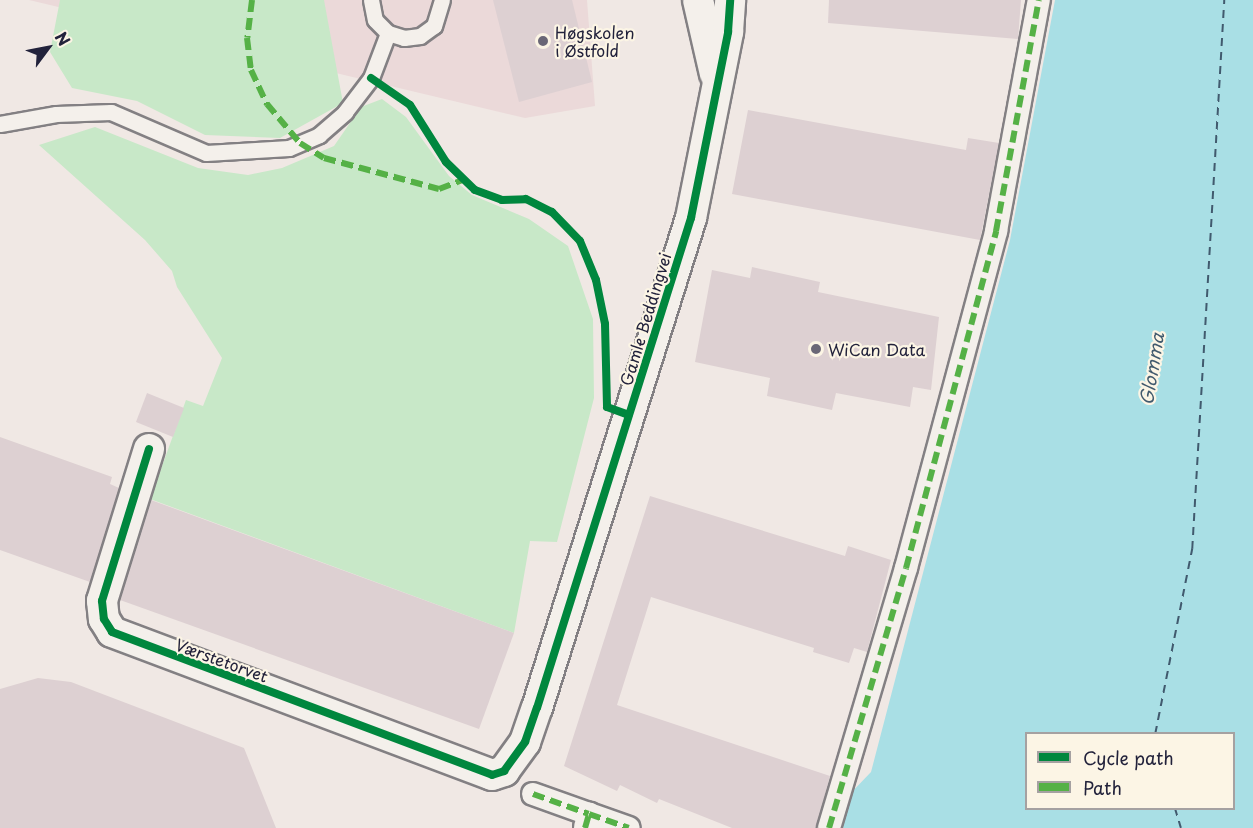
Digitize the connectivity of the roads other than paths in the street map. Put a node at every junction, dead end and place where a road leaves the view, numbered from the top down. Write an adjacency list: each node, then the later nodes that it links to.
1 (371, 0): 6 (lane)
2 (442, 0): 6 (lane)
3 (698, 0): 7 (street, Gamle Beddingvei)
4 (730, 0): 7 (street, Gamle Beddingvei)
5 (1039, 0): 14 (street)
6 (388, 33): 8 (lane)
7 (717, 80): 10 (street, Gamle Beddingvei)
8 (0, 124)
9 (149, 449): 10 (street, Værstetorvet)
10 (504, 771)
11 (533, 794): 12 (street)
12 (587, 821): 13 (street)
13 (629, 828)
14 (830, 828)

